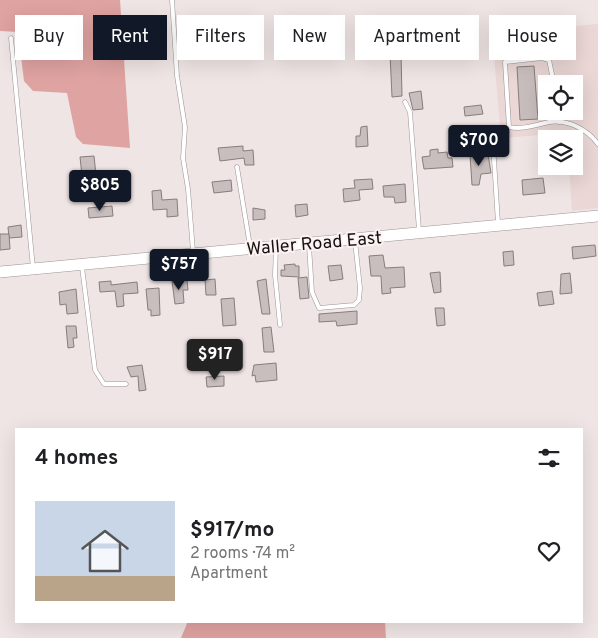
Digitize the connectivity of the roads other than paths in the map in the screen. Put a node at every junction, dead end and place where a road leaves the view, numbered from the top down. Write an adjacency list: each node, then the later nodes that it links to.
1 (172, 0): 16 (lane)
2 (11, 38): 18 (lane)
3 (552, 75): 5 (lane)
4 (405, 102): 11 (lane)
5 (559, 122): 7 (lane)
6 (492, 128): 10 (lane)
7 (598, 144)
8 (237, 167): 15 (lane)
9 (598, 216): 10 (street, Waller Road East)
10 (498, 225): 11 (street, Waller Road East)
11 (419, 233): 12 (street, Waller Road East)
12 (355, 239): 13 (street, Waller Road East); 13 (lane)
13 (309, 243): 14 (street, Waller Road East)
14 (276, 246): 15 (street, Waller Road East); 20 (lane)
15 (250, 248): 16 (street, Waller Road East)
16 (193, 254): 17 (street, Waller Road East)
17 (82, 264): 18 (street, Waller Road East); 21 (lane)
18 (33, 269): 19 (street, Waller Road East)
19 (0, 272)
20 (280, 325)
21 (126, 384)

